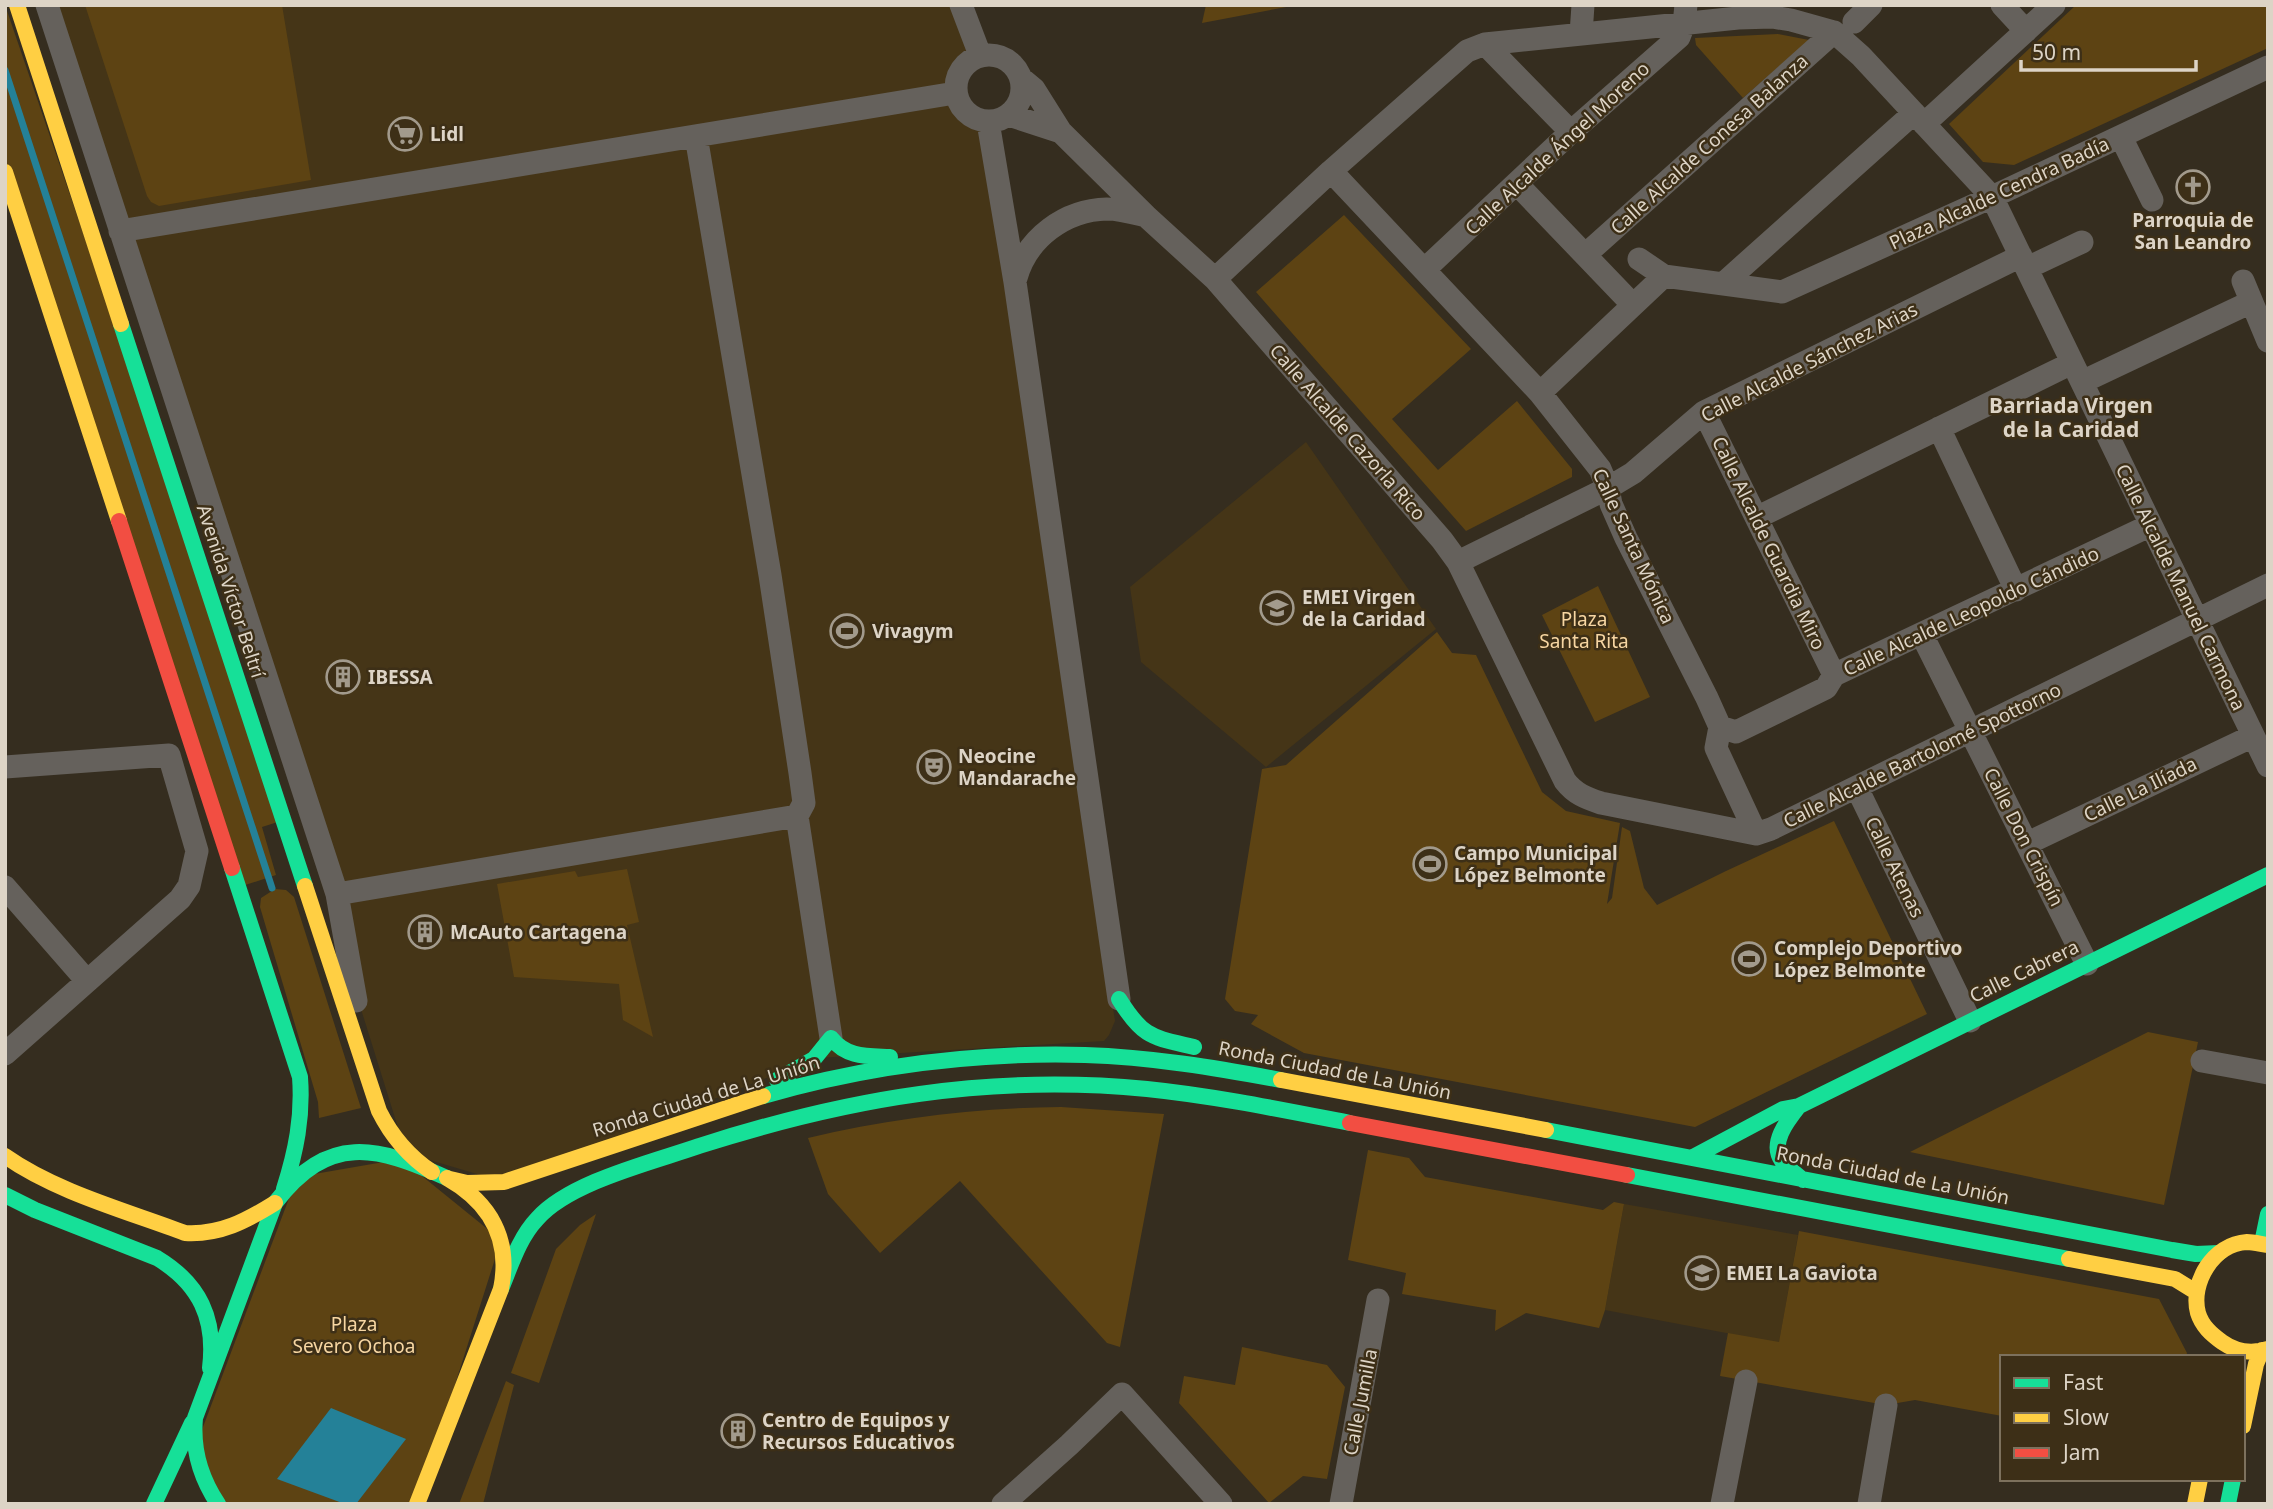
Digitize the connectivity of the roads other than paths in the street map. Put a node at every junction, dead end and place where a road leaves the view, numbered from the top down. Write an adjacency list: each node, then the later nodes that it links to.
1 (17, 5): 81 (main road, Avenida Víctor Beltrí)
2 (47, 5): 30 (street)
3 (1583, 5): 12 (street)
4 (1871, 5): 10 (street, Calle Alcalde Conesa Balanza)
5 (2001, 5): 11 (street)
6 (2054, 5): 11 (street)
7 (960, 10): 14 (street)
8 (1685, 14): 9 (street); 12 (street); 21 (street, Calle Alcalde Ángel Moreno)
9 (1808, 15): 10 (street)
10 (1844, 27): 19 (street, Calle Alcalde Manuel Carmona); 32 (street, Calle Alcalde Conesa Balanza)
11 (2025, 32): 19 (street)
12 (1581, 34): 13 (street)
13 (1485, 44): 21 (street); 24 (street)
14 (980, 55): 16 (street); 17 (street)
15 (2268, 67): 23 (street, Plaza Alcalde Cendra Badía)
16 (1022, 79): 18 (street); 20 (street)
17 (955, 93): 18 (street); 22 (street)
18 (999, 118): 20 (street); 39 (street)
19 (1919, 118): 27 (street, Calle Alcalde Manuel Carmona); 40 (street)
20 (1061, 132): 29 (street, Calle Alcalde Cazorla Rico)
21 (1571, 132): 26 (street, Calle Alcalde Ángel Moreno)
22 (696, 136): 30 (street); 63 (street)
23 (2121, 137): 27 (street, Plaza Alcalde Cendra Badía); 28 (street)
24 (1331, 171): 35 (street, Calle Santa Mónica); 37 (street)
25 (5, 172): 90 (main road)
26 (1517, 184): 32 (street); 35 (street, Calle Alcalde Ángel Moreno)
27 (1993, 197): 34 (street, Calle Alcalde Manuel Carmona); 40 (street, Plaza Alcalde Cendra Badía)
28 (2152, 200)
29 (1146, 216): 37 (street, Calle Alcalde Cazorla Rico); 39 (street)
30 (120, 231): 68 (street)
31 (2082, 242): 34 (street, Calle Alcalde Sánchez Arias)
32 (1584, 255): 42 (street)
33 (1639, 259): 36 (street, Plaza Alcalde Cendra Badía)
34 (2024, 262): 44 (street, Calle Alcalde Manuel Carmona); 46 (street, Calle Alcalde Sánchez Arias)
35 (1424, 270): 45 (street, Calle Santa Mónica)
36 (1664, 276): 40 (street, Plaza Alcalde Cendra Badía); 42 (street)
37 (1215, 279): 51 (street, Calle Alcalde Cazorla Rico)
38 (2243, 281): 41 (street)
39 (1015, 282): 71 (street)
40 (1724, 283)
41 (2251, 302): 43 (street); 44 (street)
42 (1633, 306): 45 (street)
43 (2268, 341)
44 (2077, 372): 47 (street); 50 (street, Calle Alcalde Manuel Carmona)
45 (1540, 393): 48 (street, Calle Santa Mónica)
46 (1704, 412): 48 (street, Calle Alcalde Sánchez Arias); 49 (street, Calle Alcalde Guardia Miro)
47 (1939, 428): 49 (street); 53 (street)
48 (1608, 488): 51 (street, Calle Alcalde Sánchez Arias); 59 (street, Calle Santa Mónica)
49 (1758, 517): 56 (street, Calle Alcalde Guardia Miro)
50 (2151, 525): 53 (street, Calle Alcalde Leopoldo Cándido); 54 (street, Calle Alcalde Manuel Carmona)
51 (1458, 562): 64 (street, Calle Alcalde Cazorla Rico)
52 (2268, 585): 54 (street, Calle Alcalde Bartolomé Spottorno)
53 (2016, 590): 55 (street, Calle Alcalde Leopoldo Cándido)
54 (2197, 620): 57 (street, Calle Alcalde Bartolomé Spottorno); 58 (street, Calle Alcalde Manuel Carmona)
55 (1923, 635): 56 (street, Calle Alcalde Leopoldo Cándido); 57 (street, Calle Don Crispín)
56 (1834, 675): 59 (street, Calle Alcalde Leopoldo Cándido)
57 (1970, 731): 62 (street, Calle Alcalde Bartolomé Spottorno); 65 (street, Calle Don Crispín)
58 (2253, 736): 60 (street, Calle Alcalde Manuel Carmona); 65 (street, Calle La Ilíada)
59 (1718, 737): 64 (street, Calle Santa Mónica)
60 (2268, 766)
61 (5, 767): 70 (street)
62 (1857, 788): 64 (street, Calle Alcalde Bartolomé Spottorno); 72 (street, Calle Atenas)
63 (797, 816): 68 (street); 73 (street)
64 (1756, 834)
65 (2028, 843): 69 (street, Calle Don Crispín)
66 (2268, 875): 69 (main road, Calle Cabrera)
67 (5, 887): 70 (street)
68 (337, 894): 81 (street)
69 (2087, 964): 72 (main road, Calle Cabrera)
70 (88, 981): 75 (street)
71 (1117, 1010): 80 (main road)
72 (1970, 1021): 82 (main road, Calle Cabrera)
73 (831, 1038): 77 (main road); 83 (main road)
74 (1104, 1041): 76 (main road)
75 (5, 1054)
76 (1074, 1056): 77 (main road, Ronda Ciudad de La Unión); 80 (main road, Ronda Ciudad de La Unión)
77 (979, 1057): 83 (main road, Ronda Ciudad de La Unión)
78 (2202, 1061): 79 (street)
79 (2268, 1073)
80 (1289, 1082): 85 (main road, Ronda Ciudad de La Unión)
81 (372, 1090): 86 (main road, Avenida Víctor Beltrí)
82 (1799, 1106): 85 (main road, Calle Cabrera); 88 (main road)
83 (708, 1113): 87 (main road, Ronda Ciudad de La Unión)
84 (5, 1156): 90 (main road)
85 (1693, 1157): 88 (main road, Ronda Ciudad de La Unión)
86 (432, 1172): 87 (main road); 90 (main road)
87 (450, 1179): 94 (main road)
88 (1803, 1180): 93 (main road, Ronda Ciudad de La Unión)
89 (5, 1195): 99 (main road)
90 (280, 1196): 99 (main road)
91 (2268, 1214): 92 (main road)
92 (2265, 1244): 93 (main road)
93 (2219, 1253): 95 (main road)
94 (500, 1289): 95 (main road); 106 (main road)
95 (2196, 1292): 97 (main road)
96 (1378, 1300): 111 (street, Calle Jumilla)
97 (2222, 1350): 98 (main road)
98 (2265, 1350): 103 (main road)
99 (208, 1380): 101 (main road)
100 (1746, 1381): 112 (street)
101 (201, 1400): 107 (main road); 108 (main road)
102 (1886, 1405): 113 (street)
103 (2245, 1416)
104 (2200, 1481): 114 (main road)
105 (2233, 1481): 115 (main road)
106 (418, 1503)
107 (153, 1504)
108 (218, 1504)
109 (1003, 1504): 110 (street)
110 (1222, 1504)
111 (1341, 1504)
112 (1722, 1504)
113 (1869, 1504)
114 (2195, 1504)
115 (2228, 1504)

